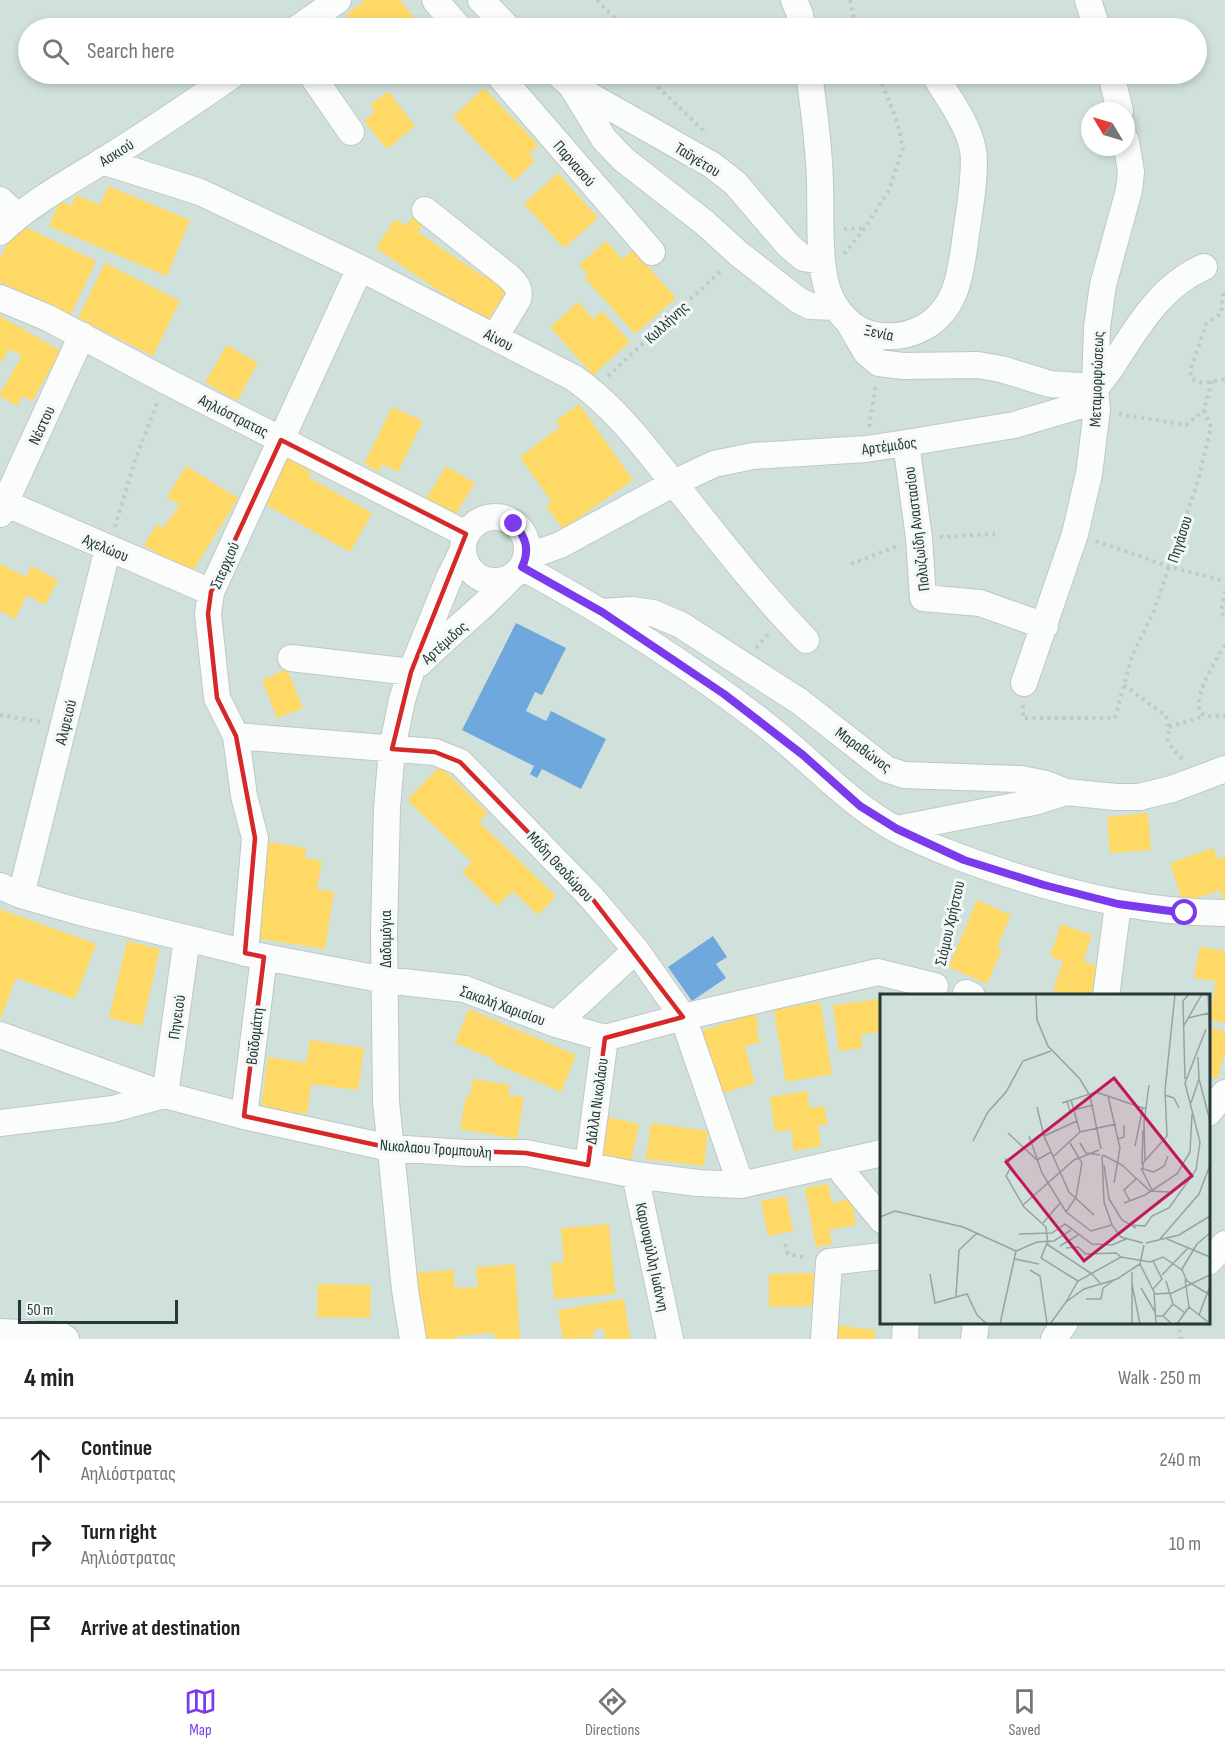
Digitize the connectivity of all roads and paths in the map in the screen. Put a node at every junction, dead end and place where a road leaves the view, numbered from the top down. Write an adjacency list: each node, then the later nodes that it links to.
1 (338, 0): 8 (street)
2 (435, 0): 9 (street)
3 (481, 0): 10 (street)
4 (597, 0): 11 (path)
5 (794, 0): 12 (street)
6 (850, 0): 13 (path)
7 (1088, 0): 14 (street)
8 (312, 18)
9 (450, 18)
10 (498, 18)
11 (614, 18)
12 (799, 18)
13 (854, 18)
14 (1094, 18)
15 (220, 84): 28 (street, Ασκιού)
16 (318, 84): 26 (street)
17 (507, 84): 32 (street, Παρνασού)
18 (567, 84): 33 (street, Ξενία)
19 (573, 84): 29 (street, Ταϋγέτου)
20 (656, 84): 29 (path)
21 (810, 84): 34 (street)
22 (882, 84): 34 (path)
23 (940, 84): 39 (street, Ξενία)
24 (1113, 84): 25 (street)
25 (1118, 102)
26 (351, 132)
27 (1128, 156): 47 (street, Μεταμορφώσεως)
28 (102, 162): 31 (street, Ασκιού); 36 (street, Αίνου)
29 (712, 165): 34 (street, Ταϋγέτου)
30 (425, 210): 41 (street)
31 (6, 216)
32 (652, 252)
33 (739, 254): 39 (street, Ξενία); 46 (path, Κυλλήνης)
34 (822, 261): 39 (street)
35 (1204, 267): 47 (street, Αρτέμιδος)
36 (360, 268): 41 (street, Αίνου); 49 (street, Σπερχιού)
37 (1223, 293): 45 (path)
38 (0, 298): 40 (street, Αηλιόστρατας)
39 (842, 315): 42 (street)
40 (82, 335): 44 (street, Αηλιόστρατας); 53 (street, Νέστου)
41 (495, 336): 46 (street, Αίνου)
42 (879, 363): 47 (street); 51 (path)
43 (1225, 379): 45 (path)
44 (166, 381): 49 (street, Αηλιόστρατας); 56 (path)
45 (1212, 381): 48 (path, Πηγάσου)
46 (592, 391): 52 (street, Αίνου)
47 (1096, 398): 48 (path); 50 (street, Αρτέμιδος); 54 (street, Μεταμορφώσεως)
48 (1204, 410): 58 (path, Πηγάσου)
49 (282, 440): 55 (street, Αηλιόστρατας); 61 (street, Σπερχιού)
50 (906, 442): 51 (street, Αρτέμιδος); 65 (street, Πολυζωίδη Αναστασίου)
51 (866, 449): 52 (street, Αρτέμιδος)
52 (674, 483): 57 (street, Αρτέμιδος); 63 (street, Αίνου)
53 (2, 506): 56 (street, Αχελώου)
54 (1076, 534): 58 (path); 65 (street, Μεταμορφώσεως)
55 (465, 542): 57 (street); 57 (street); 70 (street, Δαδαμόγια)
56 (108, 548): 61 (street, Αχελώου); 77 (street, Αλφειού)
57 (520, 566): 62 (street); 70 (street, Αρτέμιδος)
58 (1170, 567): 59 (path); 72 (path, Πηγάσου)
59 (1225, 581)
60 (1225, 591): 64 (path)
61 (211, 592): 79 (street, Σπερχιού)
62 (602, 612): 69 (street, Μαραθώνος); 83 (street)
63 (783, 616): 66 (street, Αίνου); 69 (path)
64 (1225, 618)
65 (1044, 626): 71 (street, Μεταμορφώσεως)
66 (806, 640)
67 (1225, 645): 74 (path)
68 (291, 658): 70 (street, Αρτέμιδος)
69 (742, 664): 82 (street, Μαραθώνος)
70 (411, 672): 80 (street, Δαδαμόγια)
71 (1024, 683)
72 (1124, 685): 76 (path, Πηγάσου); 78 (path)
73 (0, 716): 77 (path)
74 (1205, 716): 75 (path); 78 (path)
75 (1225, 716)
76 (1023, 718)
77 (64, 727): 85 (street, Αλφειού)
78 (1169, 728): 81 (path)
79 (236, 736): 80 (street, Μόδη Θεοδώρου); 90 (street, Σπερχιού)
80 (392, 749): 89 (street, Μόδη Θεοδώρου); 91 (street, Δαδαμόγια)
81 (1218, 771): 82 (street, Μαραθώνος)
82 (1066, 792): 83 (street)
83 (897, 829): 84 (street)
84 (964, 860): 86 (street); 92 (path, Σιόμου Χρήστου)
85 (11, 891): 88 (street, Σακαλή Χαρισίου)
86 (1118, 904): 87 (street); 93 (street)
87 (1225, 913)
88 (187, 938): 90 (street, Σακαλή Χαρισίου); 99 (street, Πηνειού)
89 (636, 950): 94 (street, Μόδη Θεοδώρου); 95 (street)
90 (255, 955): 91 (street, Σακαλή Χαρισίου); 101 (street, Βοϊδομάτη)
91 (385, 980): 95 (street, Σακαλή Χαρισίου); 103 (street, Δαδαμόγια)
92 (935, 986): 94 (street)
93 (1106, 994)
94 (684, 1017): 97 (street); 108 (street, Μόδη Θεοδώρου)
95 (556, 1024): 97 (street, Σακαλή Χαρισίου)
96 (0, 1035): 99 (street, Νικολαου Τρομπουλη)
97 (605, 1038): 105 (street, Δάλλα Νικολάου)
98 (1225, 1093): 100 (street)
99 (165, 1095): 101 (street, Νικολαου Τρομπουλη); 102 (street)
100 (1210, 1112)
101 (244, 1116): 103 (street, Νικολαου Τρομπουλη)
102 (0, 1123)
103 (390, 1148): 105 (street, Νικολαου Τρομπουλη); 121 (street, Δαδαμόγια)
104 (880, 1153): 108 (street, Νικολαου Τρομπουλη)
105 (588, 1165): 107 (street, Νικολαου Τρομπουλη)
106 (844, 1174): 109 (street)
107 (635, 1175): 108 (street, Νικολαου Τρομπουλη); 122 (street, Καρυοφύλλη Ιωάννη)
108 (741, 1185)
109 (880, 1218)
110 (785, 1244): 114 (path)
111 (1225, 1244): 113 (street)
112 (880, 1256): 114 (street)
113 (1210, 1261)
114 (829, 1262): 123 (street)
115 (906, 1324): 124 (street)
116 (976, 1324): 125 (street)
117 (1064, 1324): 126 (street)
118 (1178, 1324): 127 (path)
119 (0, 1332): 120 (street)
120 (66, 1339)
121 (413, 1339)
122 (670, 1339)
123 (825, 1339)
124 (905, 1339)
125 (974, 1339)
126 (1054, 1339)
127 (1181, 1339)

